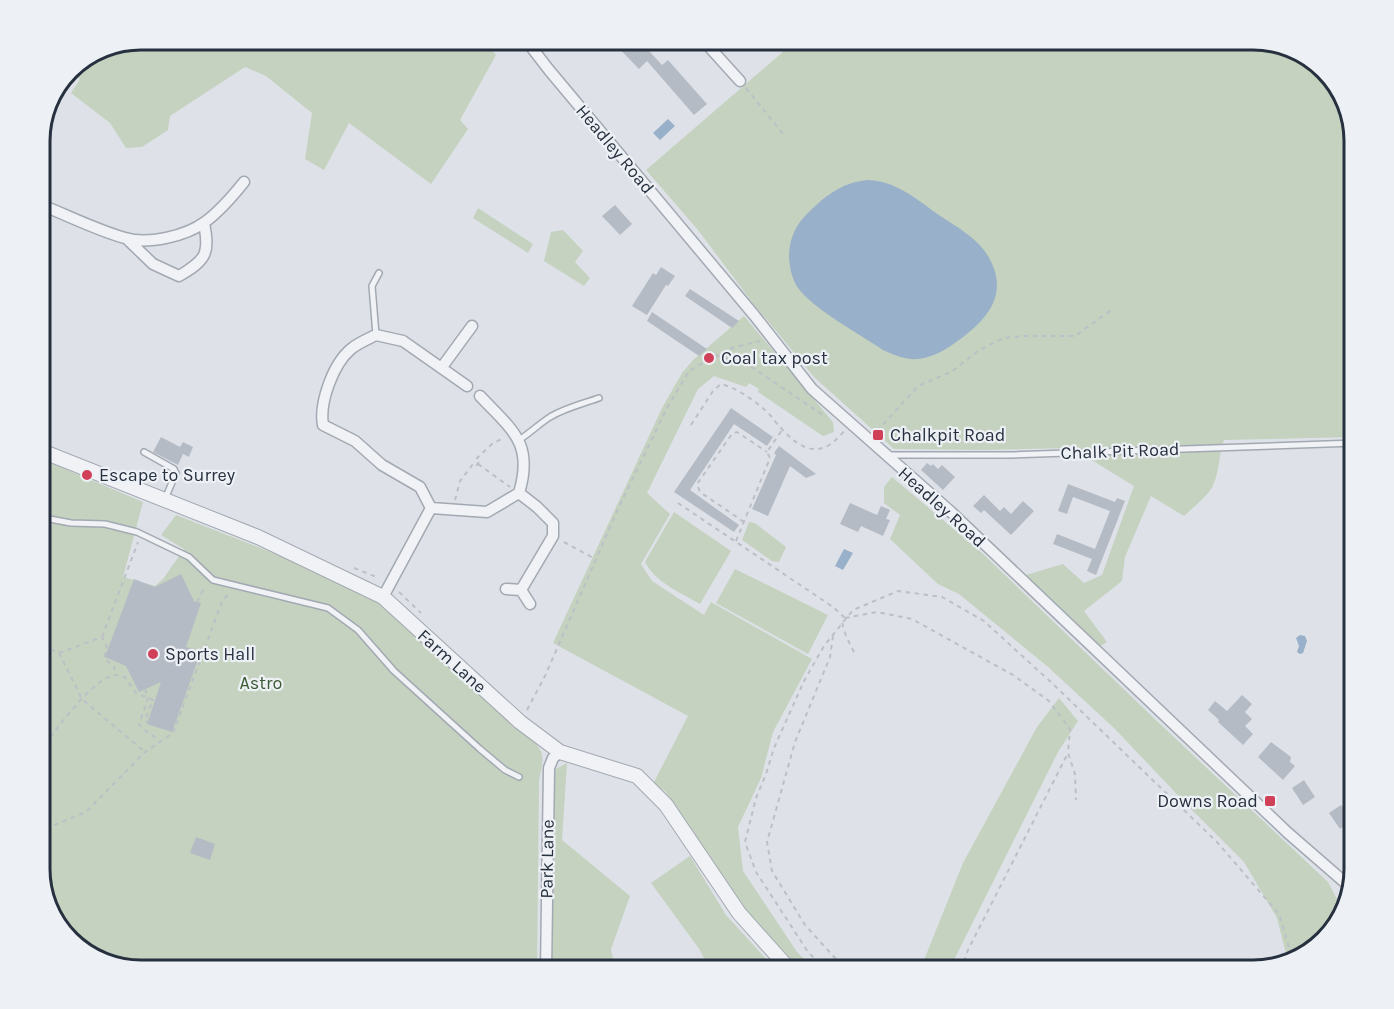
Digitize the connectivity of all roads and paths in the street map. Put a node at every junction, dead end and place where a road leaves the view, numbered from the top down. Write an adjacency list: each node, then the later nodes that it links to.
1 (533, 49): 13 (street, Headley Road)
2 (711, 49): 3 (street)
3 (741, 81): 4 (path)
4 (783, 134)
5 (244, 182): 7 (street)
6 (50, 208): 8 (street)
7 (204, 223): 8 (street); 8 (street)
8 (127, 239)
9 (379, 273): 12 (lane)
10 (1114, 308): 24 (path)
11 (472, 326): 15 (street)
12 (376, 335): 15 (street); 34 (street)
13 (771, 338): 14 (path); 24 (street, Headley Road)
14 (717, 356): 19 (path); 41 (path)
15 (442, 367): 16 (street)
16 (467, 386)
17 (480, 396): 23 (street)
18 (599, 398): 23 (lane)
19 (824, 415)
20 (691, 425): 22 (path)
21 (840, 425): 22 (path)
22 (782, 430): 27 (path)
23 (516, 436): 30 (path); 31 (street)
24 (869, 440): 29 (street, Headley Road)
25 (1344, 443): 29 (lane, Chalk Pit Road)
26 (144, 452): 32 (lane)
27 (767, 452): 37 (path); 37 (path)
28 (50, 454): 32 (street, Farm Lane)
29 (886, 455): 70 (street, Headley Road)
30 (478, 464): 31 (path); 35 (path)
31 (519, 493): 35 (street); 39 (street)
32 (165, 500): 46 (street, Farm Lane)
33 (678, 503): 40 (path)
34 (431, 508): 35 (street); 46 (street)
35 (456, 508)
36 (50, 520): 38 (lane)
37 (744, 522): 40 (path)
38 (141, 533): 42 (lane); 52 (path)
39 (553, 536): 41 (path); 45 (street)
40 (735, 542): 49 (path)
41 (595, 560): 61 (path)
42 (210, 576): 43 (lane); 47 (path)
43 (240, 587): 63 (path); 67 (lane)
44 (506, 589): 45 (street)
45 (521, 590): 48 (street)
46 (383, 597): 61 (street, Farm Lane)
47 (197, 602)
48 (530, 604)
49 (845, 618): 50 (path); 66 (path); 71 (path)
50 (842, 623): 51 (path); 54 (path)
51 (834, 633): 74 (path); 75 (path)
52 (102, 637): 55 (path); 56 (path)
53 (52, 650): 55 (path)
54 (854, 652)
55 (59, 653): 59 (path)
56 (116, 675): 58 (path); 59 (path)
57 (145, 689): 58 (path)
58 (148, 698): 60 (path); 63 (path)
59 (82, 699): 62 (path); 64 (path)
60 (147, 722)
61 (520, 723): 65 (street, Farm Lane)
62 (50, 738)
63 (159, 742): 64 (path)
64 (145, 752): 69 (path)
65 (560, 752): 72 (street, Park Lane); 73 (street, Farm Lane)
66 (1068, 753): 68 (path); 76 (path)
67 (519, 777)
68 (1076, 800)
69 (50, 829)
70 (1343, 881)
71 (1290, 952)
72 (546, 960)
73 (780, 960)
74 (816, 960)
75 (837, 960)
76 (964, 960)

